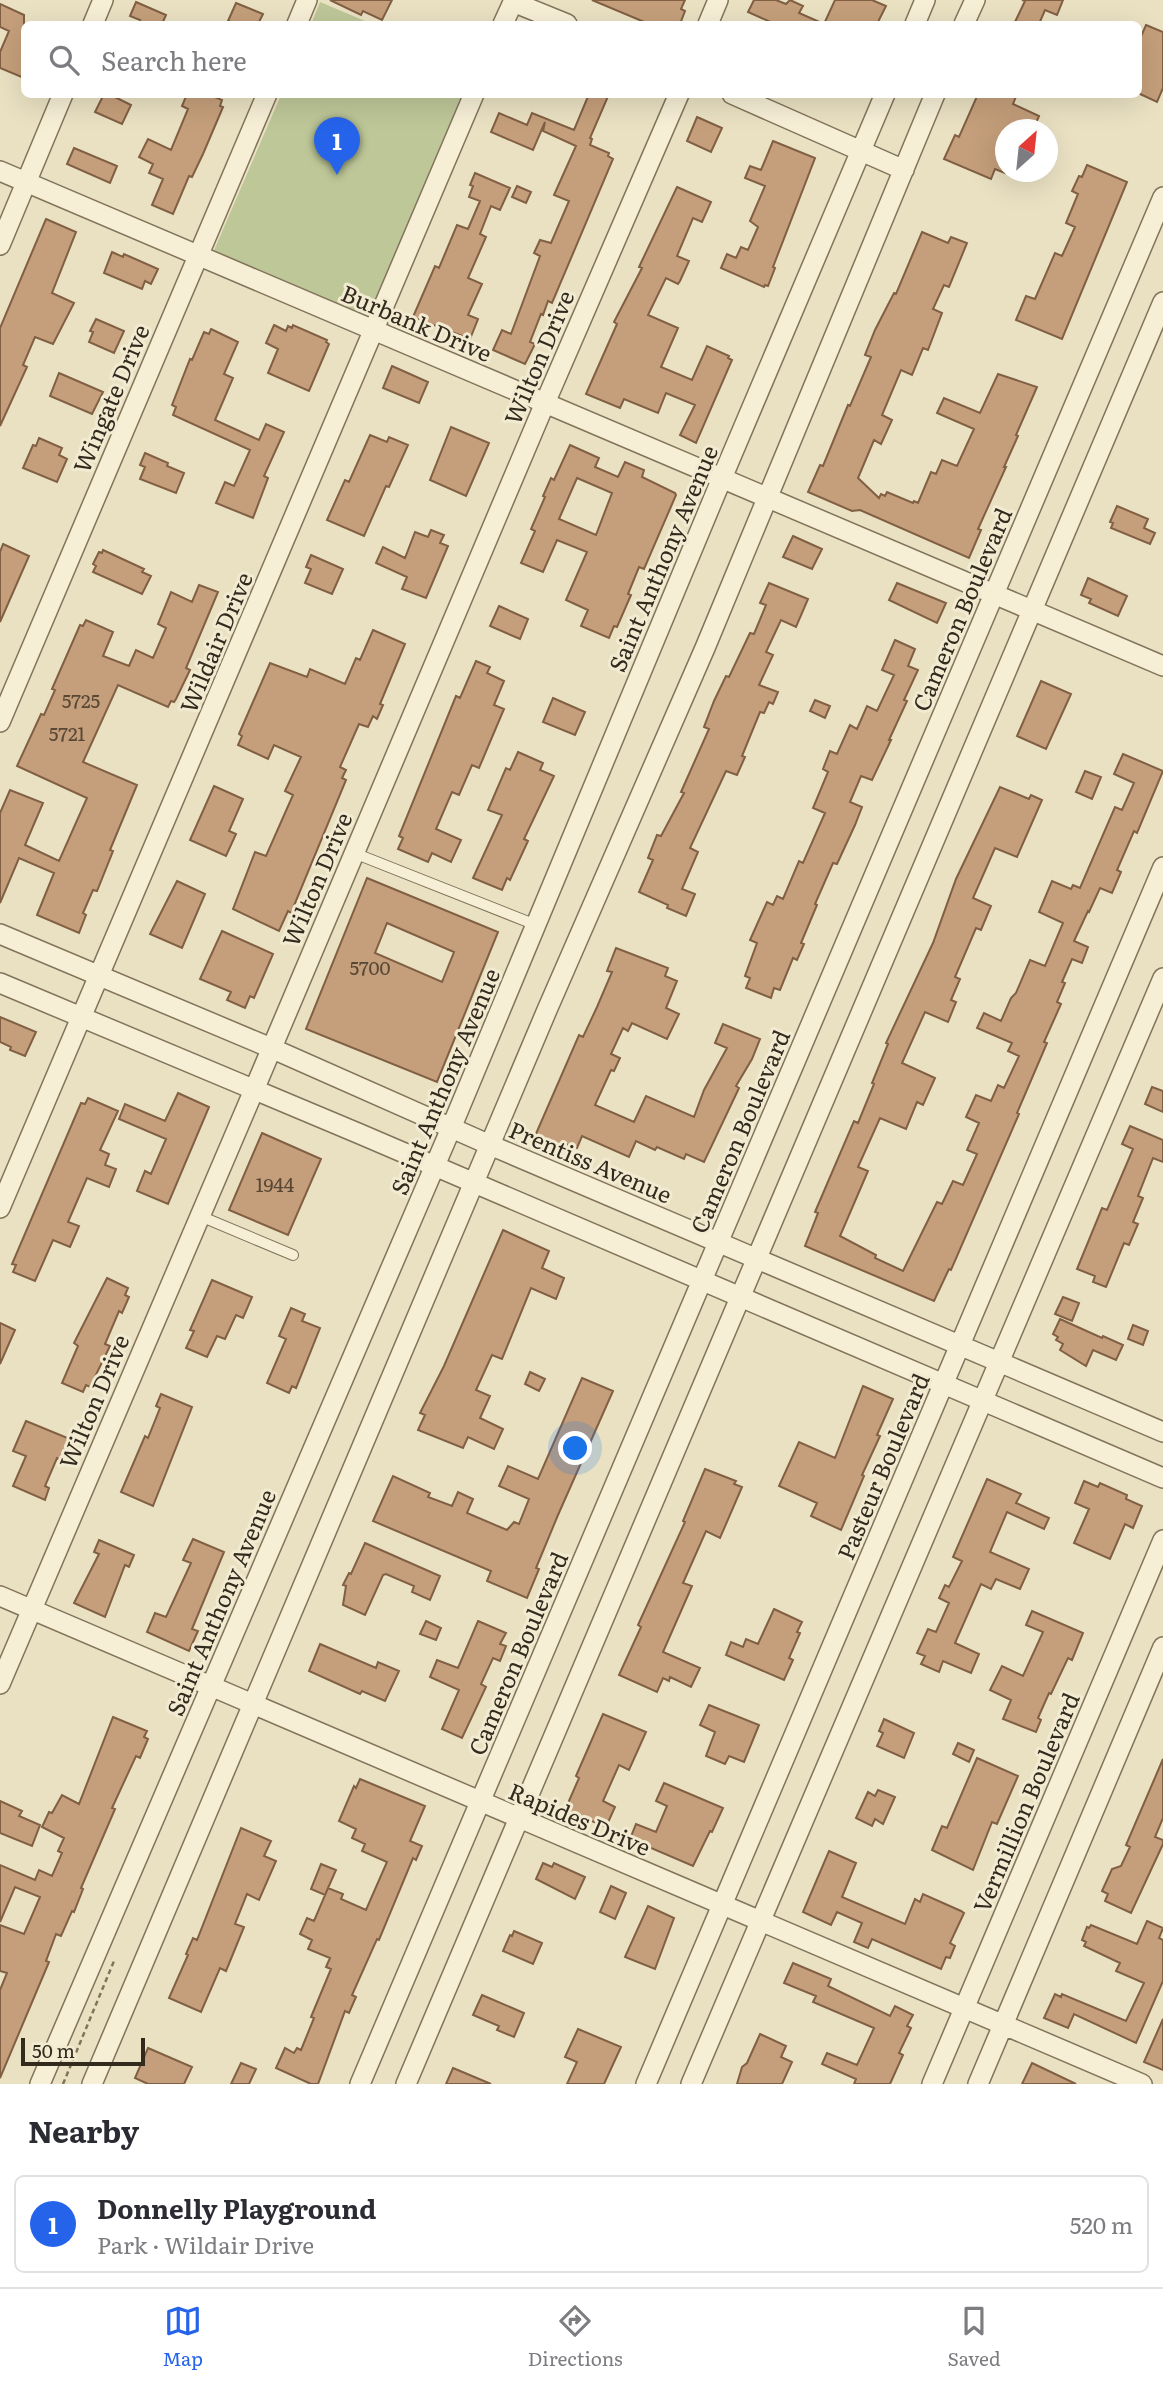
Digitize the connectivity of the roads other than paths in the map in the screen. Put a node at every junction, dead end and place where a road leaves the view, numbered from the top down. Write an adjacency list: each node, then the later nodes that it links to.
1 (103, 0): 7 (street)
2 (307, 0): 8 (street)
3 (718, 0): 11 (street)
4 (925, 0): 12 (street)
5 (975, 0): 13 (street)
6 (513, 1): 9 (street); 10 (street)
7 (94, 21)
8 (298, 21)
9 (504, 21)
10 (560, 21)
11 (709, 21)
12 (916, 21)
13 (965, 21)
14 (61, 98): 24 (street)
15 (265, 98): 27 (street, Wingate Drive)
16 (472, 98): 29 (street, Wildair Drive)
17 (677, 98): 30 (street, Wilton Drive)
18 (741, 98): 21 (street)
19 (883, 98): 21 (street, Saint Anthony Avenue)
20 (933, 98): 22 (street)
21 (861, 151): 22 (street); 31 (street, Saint Anthony Avenue)
22 (904, 170): 32 (street)
23 (0, 172): 24 (street, Burbank Drive)
24 (25, 182): 26 (street); 27 (street, Burbank Drive)
25 (1163, 197): 33 (street, Cameron Boulevard)
26 (0, 245)
27 (198, 255): 29 (street, Burbank Drive); 36 (street, Wingate Drive)
28 (1163, 302): 34 (street)
29 (374, 330): 30 (street, Burbank Drive); 41 (street, Wildair Drive)
30 (545, 403): 31 (street, Burbank Drive); 37 (street, Wilton Drive)
31 (722, 478): 32 (street, Burbank Drive); 39 (street, Saint Anthony Avenue)
32 (768, 497): 33 (street, Burbank Drive); 48 (street)
33 (994, 594): 34 (street, Burbank Drive); 53 (street, Cameron Boulevard)
34 (1032, 610): 35 (street, Burbank Drive); 55 (street)
35 (1163, 666)
36 (0, 722)
37 (354, 853): 39 (lane); 45 (street, Wilton Drive)
38 (1163, 867): 58 (street, Pasteur Boulevard)
39 (536, 925): 47 (street, Saint Anthony Avenue)
40 (0, 934): 41 (street, Prentiss Avenue)
41 (100, 975): 44 (street, Wildair Drive); 45 (street, Prentiss Avenue)
42 (1163, 978): 59 (street)
43 (0, 983): 44 (street)
44 (82, 1017): 46 (street); 51 (street, Wildair Drive)
45 (271, 1048): 46 (street, Wilton Drive); 47 (street, Prentiss Avenue)
46 (254, 1090): 49 (street); 52 (street, Wilton Drive)
47 (452, 1126): 48 (street, Prentiss Avenue); 49 (street, Saint Anthony Avenue)
48 (490, 1144): 50 (street); 53 (street, Prentiss Avenue)
49 (435, 1166): 50 (street); 69 (street, Saint Anthony Avenue)
50 (474, 1183): 56 (street); 70 (street)
51 (0, 1208)
52 (199, 1216): 54 (lane); 66 (street, Wilton Drive)
53 (719, 1242): 55 (street, Prentiss Avenue); 56 (street, Cameron Boulevard)
54 (293, 1255)
55 (757, 1258): 57 (street); 58 (street, Prentiss Avenue)
56 (702, 1280): 57 (street); 71 (street, Cameron Boulevard)
57 (740, 1297): 60 (street); 72 (street)
58 (960, 1345): 59 (street, Prentiss Avenue); 60 (street, Pasteur Boulevard)
59 (999, 1362): 61 (street); 62 (street, Prentiss Avenue)
60 (944, 1384): 61 (street); 73 (street, Pasteur Boulevard)
61 (983, 1401): 63 (street); 74 (street)
62 (1163, 1432)
63 (1163, 1478)
64 (1163, 1540): 75 (street, Vermillion Boulevard)
65 (0, 1596): 66 (street, Rapides Drive)
66 (31, 1609): 68 (street, Wilton Drive); 69 (street, Rapides Drive)
67 (1163, 1647): 76 (street)
68 (0, 1684)
69 (210, 1688): 70 (street, Rapides Drive); 77 (street, Saint Anthony Avenue)
70 (254, 1706): 71 (street, Rapides Drive); 78 (street)
71 (480, 1802): 72 (street, Rapides Drive); 79 (street, Cameron Boulevard)
72 (519, 1819): 73 (street, Rapides Drive); 80 (street)
73 (722, 1905): 74 (street, Rapides Drive); 81 (street, Pasteur Boulevard)
74 (761, 1922): 75 (street, Rapides Drive); 82 (street)
75 (964, 2008): 76 (street, Rapides Drive); 83 (street, Vermillion Boulevard)
76 (1003, 2025): 84 (street); 85 (street, Rapides Drive)
77 (40, 2084)
78 (93, 2084)
79 (360, 2084)
80 (406, 2084)
81 (646, 2084)
82 (691, 2084)
83 (932, 2084)
84 (978, 2084)
85 (1142, 2084)

